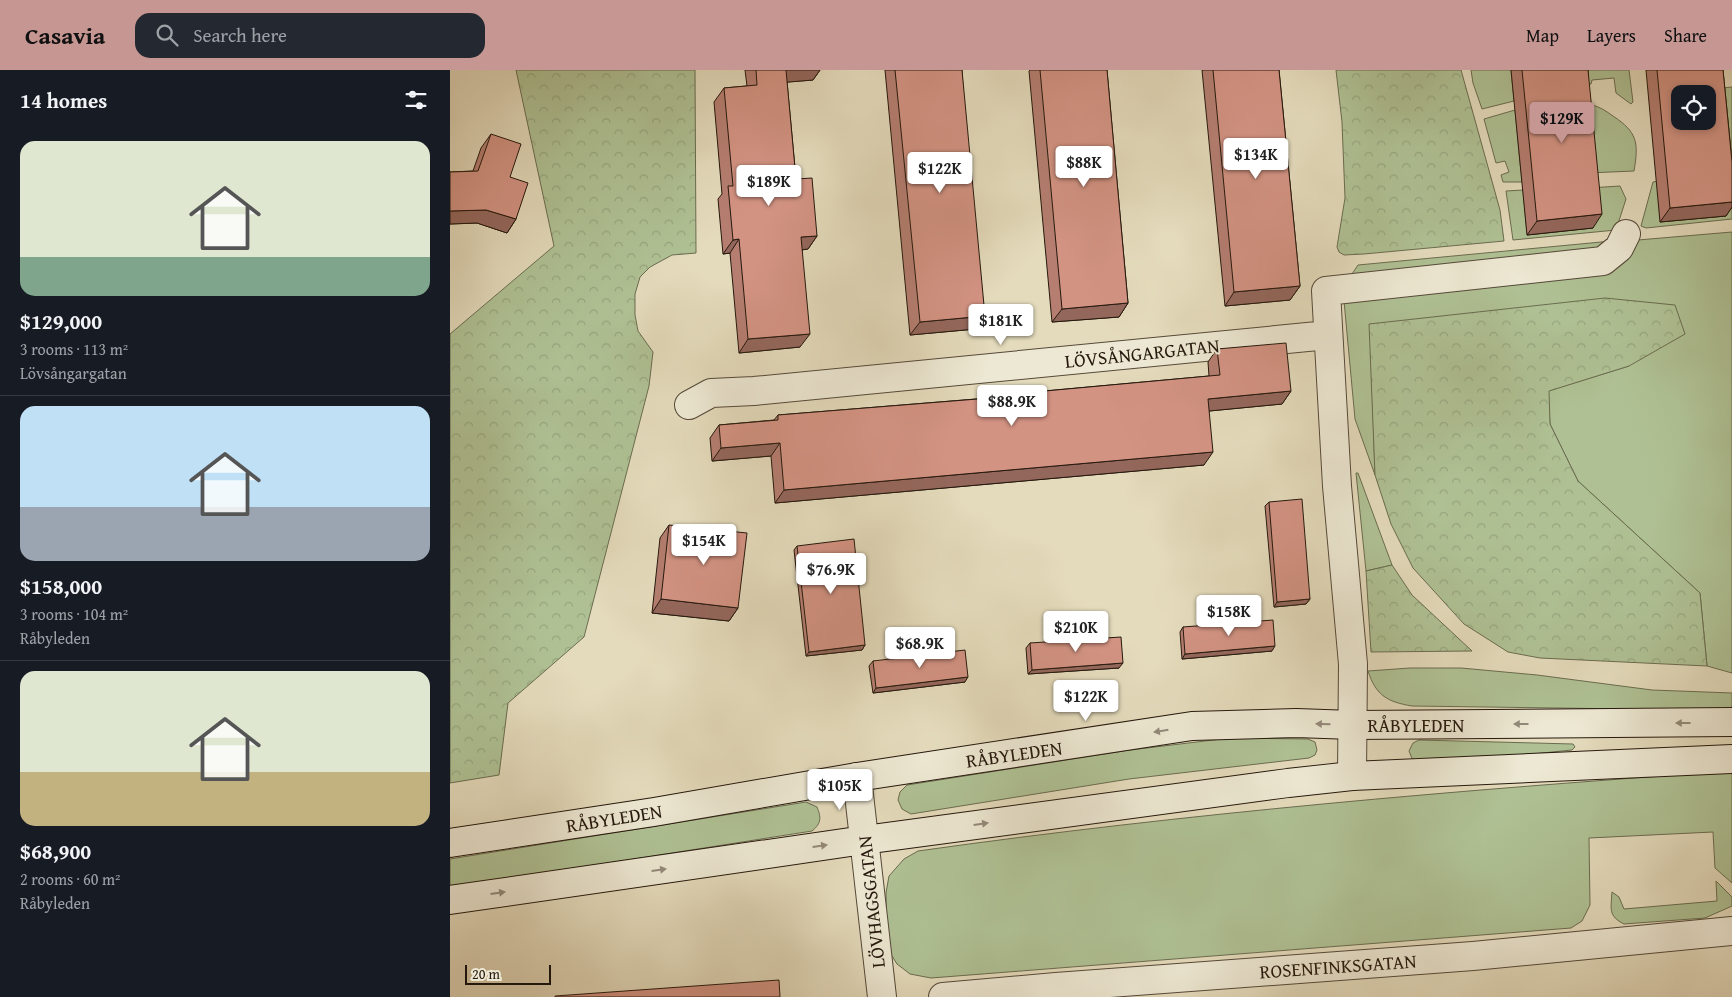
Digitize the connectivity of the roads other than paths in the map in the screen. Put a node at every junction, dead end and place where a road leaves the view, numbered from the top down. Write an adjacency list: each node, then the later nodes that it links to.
1 (1626, 234): 2 (main road)
2 (1328, 335): 3 (main road, LÖVSÅNGARGATAN); 5 (main road)
3 (690, 405)
4 (1732, 722): 5 (main road, RÅBYLEDEN, one-way to 5)
5 (1353, 725): 7 (main road); 8 (main road, RÅBYLEDEN, one-way to 8)
6 (1732, 759): 7 (main road)
7 (1352, 776): 9 (main road, one-way to 7)
8 (857, 777): 9 (main road, LÖVHAGSGATAN); 10 (main road, RÅBYLEDEN)
9 (864, 840): 11 (main road, one-way to 9); 13 (main road, LÖVHAGSGATAN)
10 (450, 843)
11 (450, 900)
12 (1732, 931): 14 (main road, ROSENFINKSGATAN)
13 (882, 997)
14 (943, 997)

